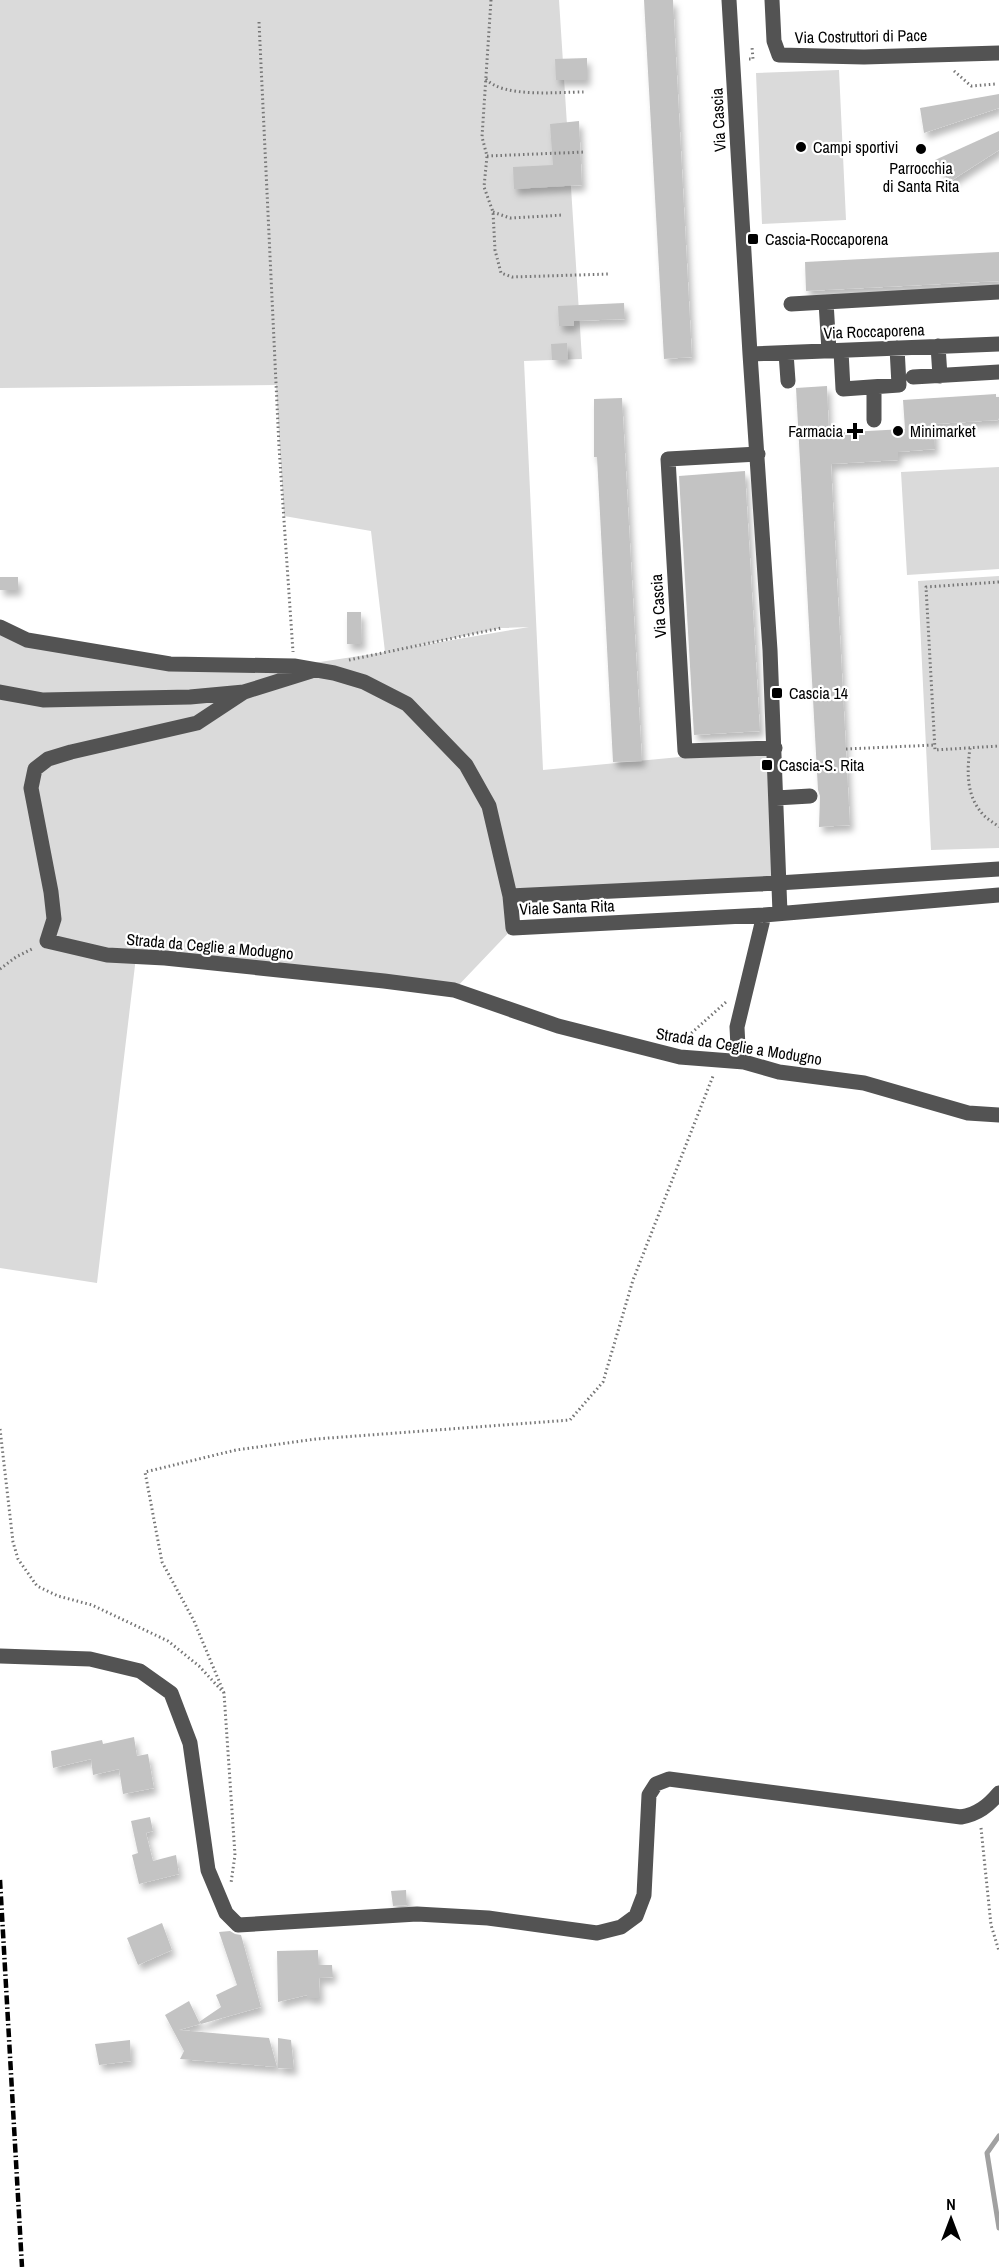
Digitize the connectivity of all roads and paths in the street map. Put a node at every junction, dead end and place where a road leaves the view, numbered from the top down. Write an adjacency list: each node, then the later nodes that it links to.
1 (491, 0): 9 (path)
2 (729, 0): 25 (street, Via Cascia)
3 (772, 0): 6 (street, Via Costruttori di Pace)
4 (259, 22): 37 (path)
5 (752, 46): 8 (path)
6 (936, 53): 7 (street, Via Costruttori di Pace); 10 (path)
7 (999, 53)
8 (749, 59)
9 (484, 78): 11 (path); 13 (path)
10 (994, 84)
11 (584, 92)
12 (585, 152): 13 (path)
13 (487, 156): 14 (path)
14 (493, 212): 15 (path); 16 (path)
15 (564, 215)
16 (610, 274)
17 (999, 292): 18 (street)
18 (825, 302): 19 (street); 23 (street)
19 (791, 304)
20 (999, 344): 21 (street, Via Roccaporena)
21 (938, 346): 22 (street, Via Roccaporena); 27 (street)
22 (897, 348): 23 (street, Via Roccaporena); 30 (street)
23 (835, 351): 24 (street, Via Roccaporena); 30 (street)
24 (786, 353): 25 (street, Via Roccaporena); 29 (street)
25 (750, 354): 32 (street, Via Cascia)
26 (999, 372): 27 (street)
27 (940, 376): 28 (street)
28 (913, 377)
29 (788, 381)
30 (874, 387): 31 (street)
31 (874, 420)
32 (758, 454): 43 (street, Via Cascia); 43 (street, Via Cascia)
33 (999, 582): 41 (path)
34 (0, 627): 37 (street)
35 (501, 628): 36 (path)
36 (343, 661)
37 (294, 666): 38 (street)
38 (316, 670): 40 (street); 52 (street)
39 (0, 692): 40 (street)
40 (244, 692): 55 (street)
41 (935, 745): 44 (path); 45 (path)
42 (999, 747): 44 (path)
43 (775, 748): 47 (street, Via Cascia)
44 (970, 748): 48 (path)
45 (846, 749)
46 (810, 796): 47 (street)
47 (776, 798): 50 (street, Via Cascia)
48 (999, 827)
49 (999, 869): 50 (street, Viale Santa Rita)
50 (778, 883): 52 (street, Viale Santa Rita); 53 (street, Via Cascia)
51 (999, 895): 53 (street, Viale Santa Rita)
52 (510, 896): 54 (street, Viale Santa Rita)
53 (780, 913): 54 (street, Viale Santa Rita)
54 (764, 915): 60 (street)
55 (47, 941): 56 (path); 58 (street, Strada da Ceglie a Modugno)
56 (0, 969)
57 (728, 1000): 58 (path)
58 (654, 1051): 59 (street, Strada da Ceglie a Modugno)
59 (719, 1060): 60 (street, Strada da Ceglie a Modugno); 63 (path)
60 (744, 1062): 61 (street, Strada da Ceglie a Modugno)
61 (999, 1115)
62 (3, 1655): 65 (street)
63 (224, 1694)
64 (999, 1793): 65 (street)
65 (976, 1814): 66 (path)
66 (999, 1951)

